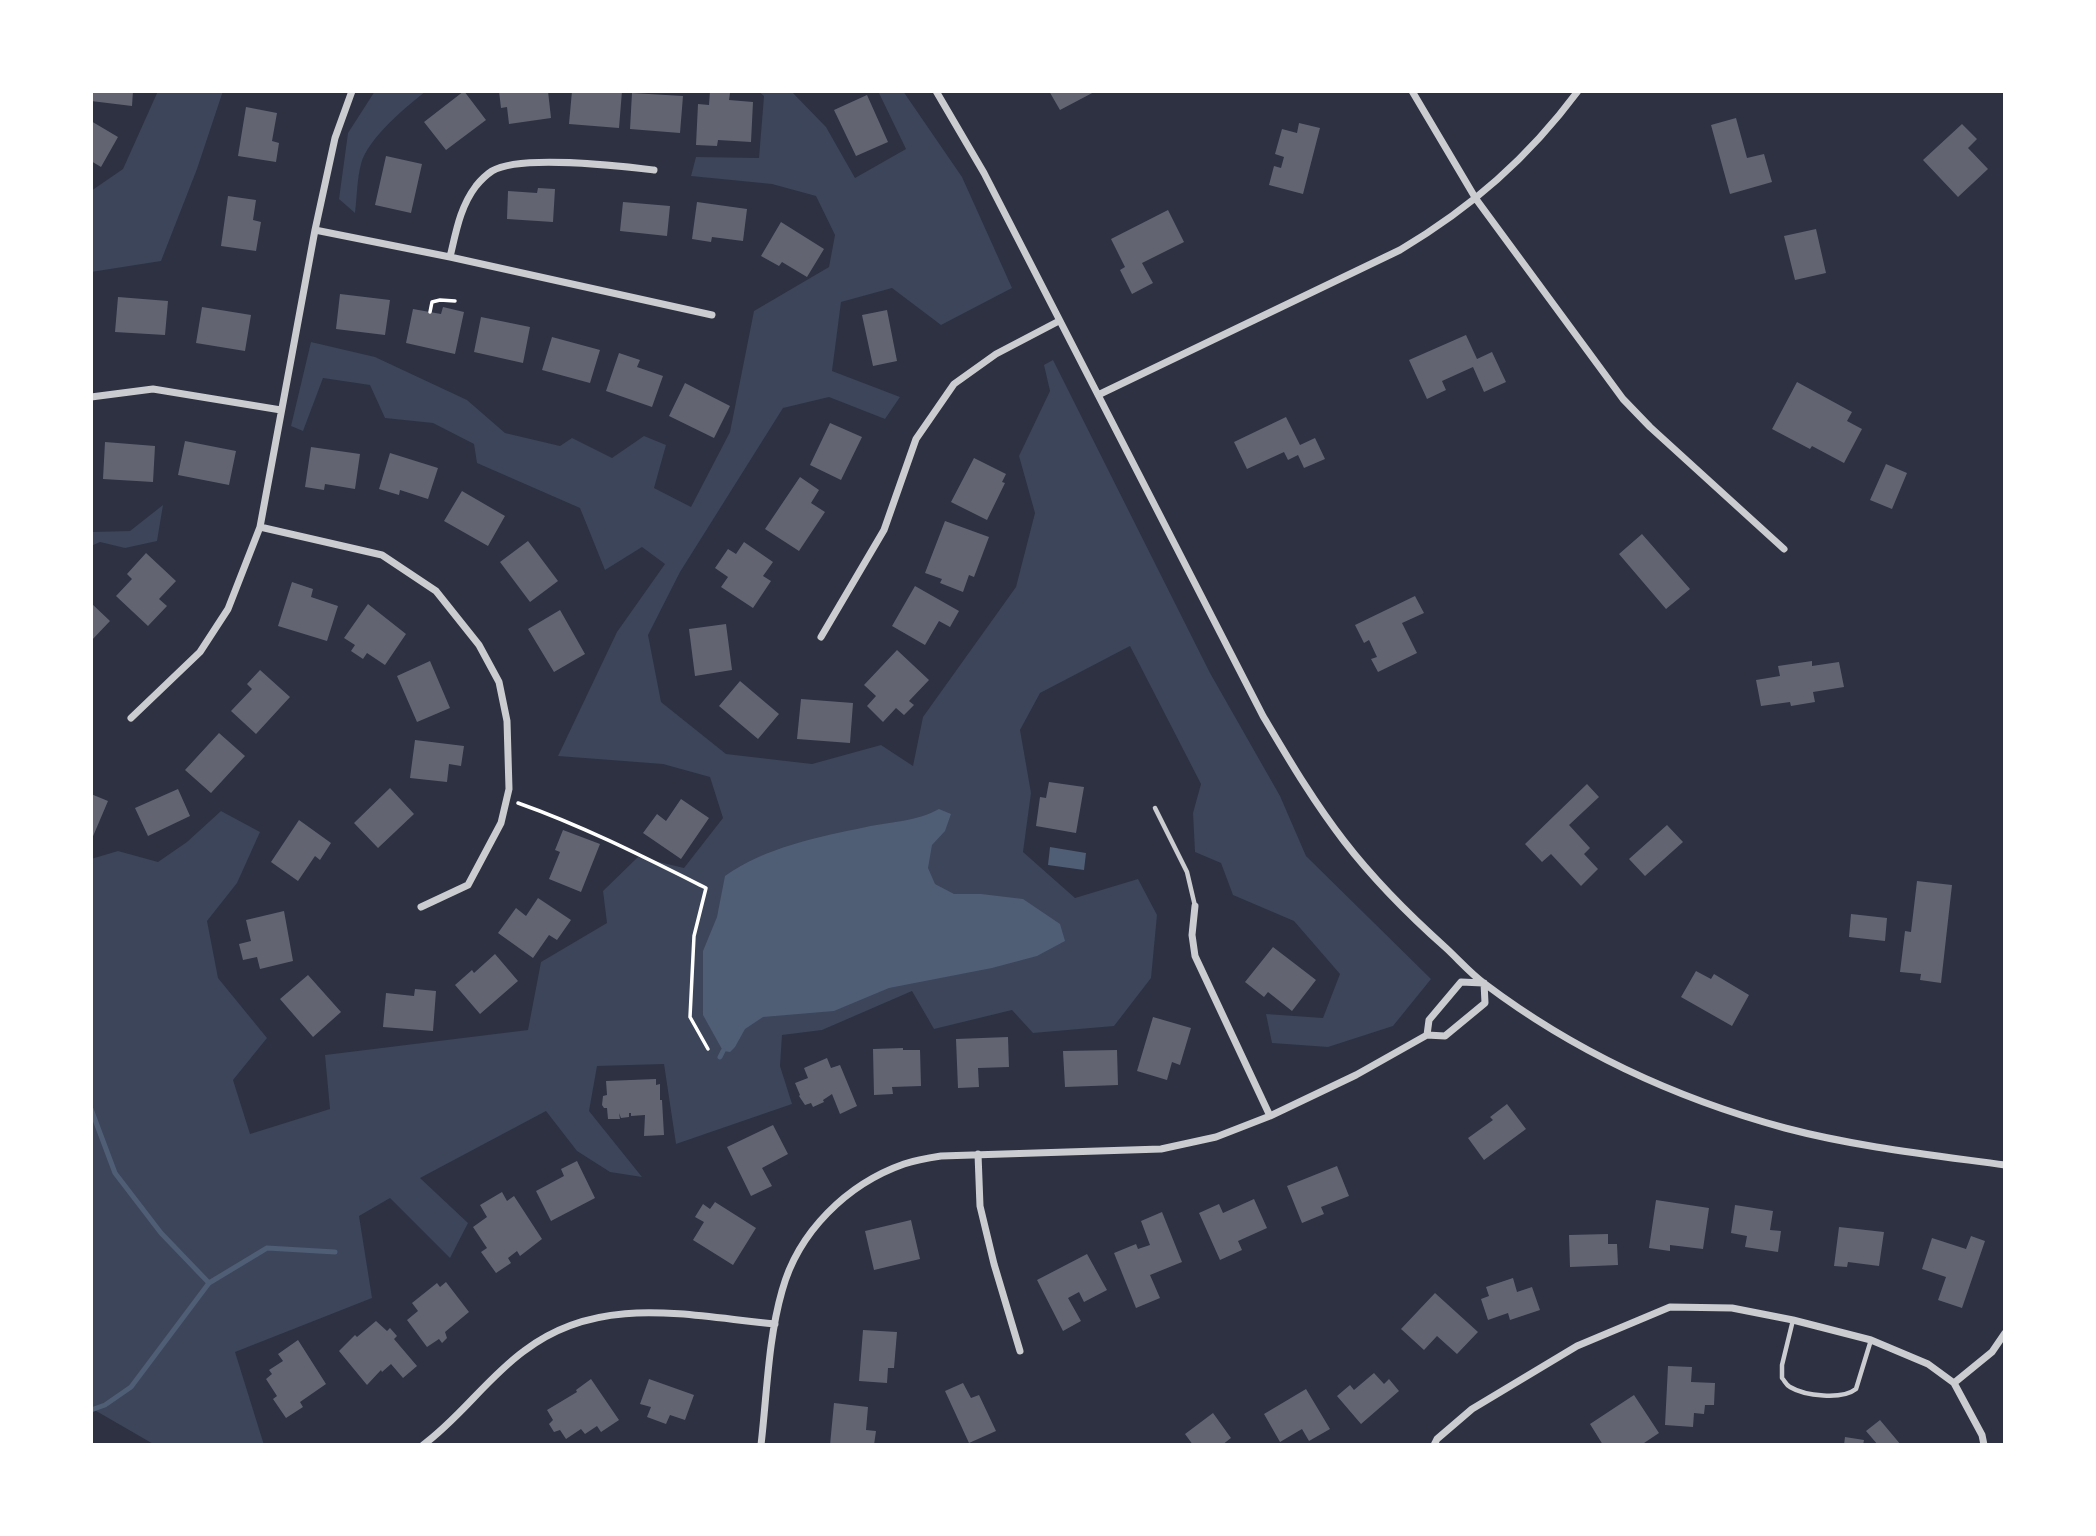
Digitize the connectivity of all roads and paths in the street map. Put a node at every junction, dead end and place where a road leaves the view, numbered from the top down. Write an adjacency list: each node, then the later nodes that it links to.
1 (352, 91): 7 (street)
2 (936, 91): 12 (street)
3 (1412, 91): 6 (street)
4 (1578, 91): 6 (street)
5 (654, 170): 8 (street)
6 (1476, 199): 13 (street); 17 (street)
7 (315, 230): 8 (street); 15 (street)
8 (450, 257): 11 (street)
9 (455, 301): 10 (path)
10 (430, 312)
11 (712, 315)
12 (1059, 321): 13 (street); 18 (street)
13 (1098, 395): 24 (street)
14 (91, 397): 15 (street)
15 (281, 410): 16 (street)
16 (260, 527): 19 (street); 20 (street)
17 (1784, 548)
18 (821, 637)
19 (131, 718)
20 (507, 799): 23 (street); 26 (path)
21 (1155, 808): 22 (lane)
22 (1195, 906): 27 (street)
23 (421, 907)
24 (1484, 984): 25 (street); 25 (street); 29 (street)
25 (1427, 1035): 27 (street)
26 (708, 1049)
27 (1270, 1116): 28 (street)
28 (978, 1154): 31 (street); 34 (street)
29 (2005, 1165)
30 (1793, 1320): 33 (street); 33 (lane); 38 (street)
31 (775, 1324): 36 (street); 37 (street)
32 (2005, 1332): 35 (street)
33 (1871, 1340): 35 (street)
34 (1020, 1351)
35 (1954, 1383): 39 (street)
36 (423, 1445)
37 (761, 1445)
38 (1434, 1445)
39 (1984, 1445)

